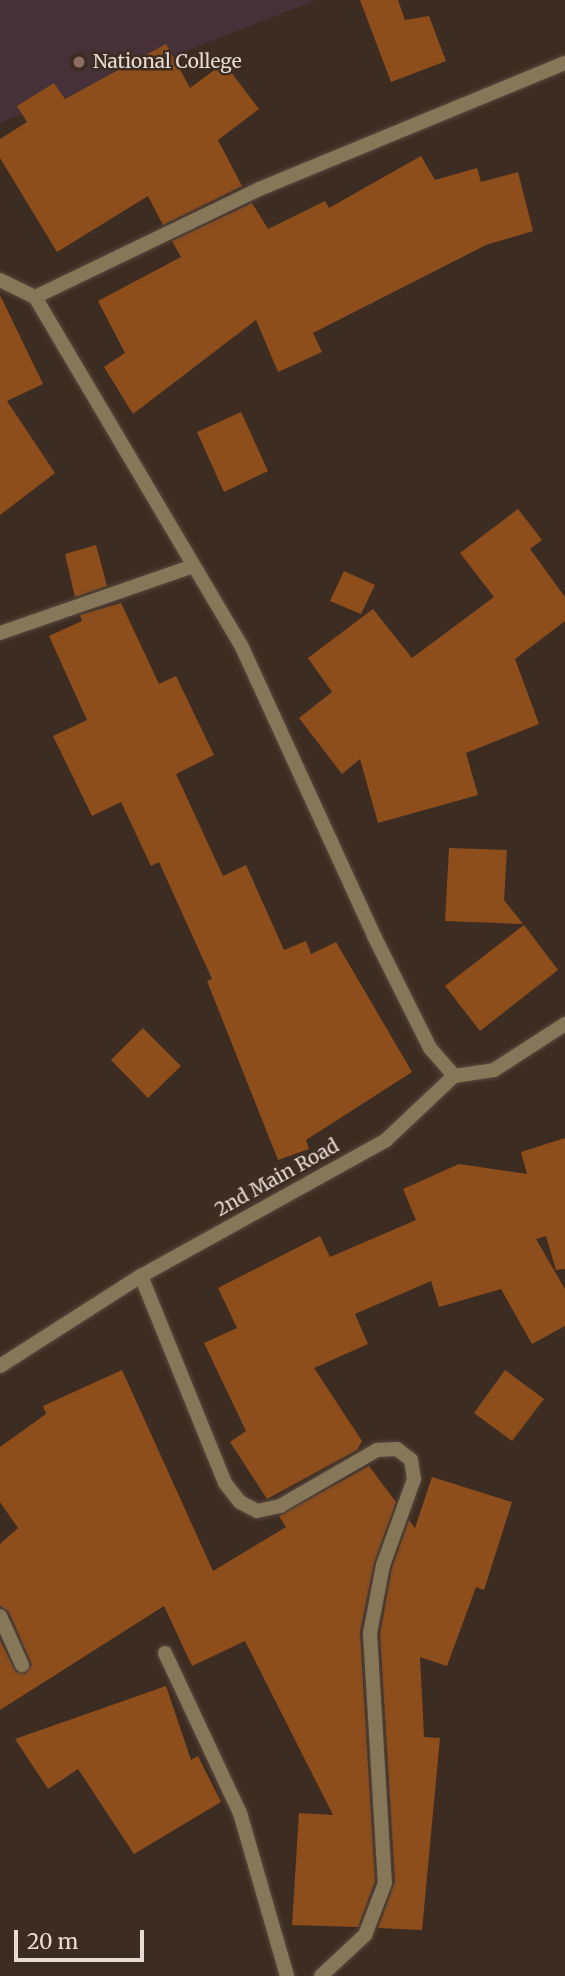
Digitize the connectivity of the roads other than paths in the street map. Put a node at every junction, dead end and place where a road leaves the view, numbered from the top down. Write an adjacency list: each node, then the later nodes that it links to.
1 (565, 63): 3 (street)
2 (0, 280): 3 (street)
3 (35, 297): 4 (street)
4 (194, 566): 5 (street); 7 (street)
5 (0, 633)
6 (565, 1024): 7 (street)
7 (454, 1076): 8 (street, 2nd Main Road)
8 (141, 1276): 9 (street, 2nd Main Road); 14 (street)
9 (0, 1366)
10 (0, 1616): 12 (street)
11 (165, 1653): 13 (street)
12 (22, 1665)
13 (287, 1976)
14 (321, 1976)

